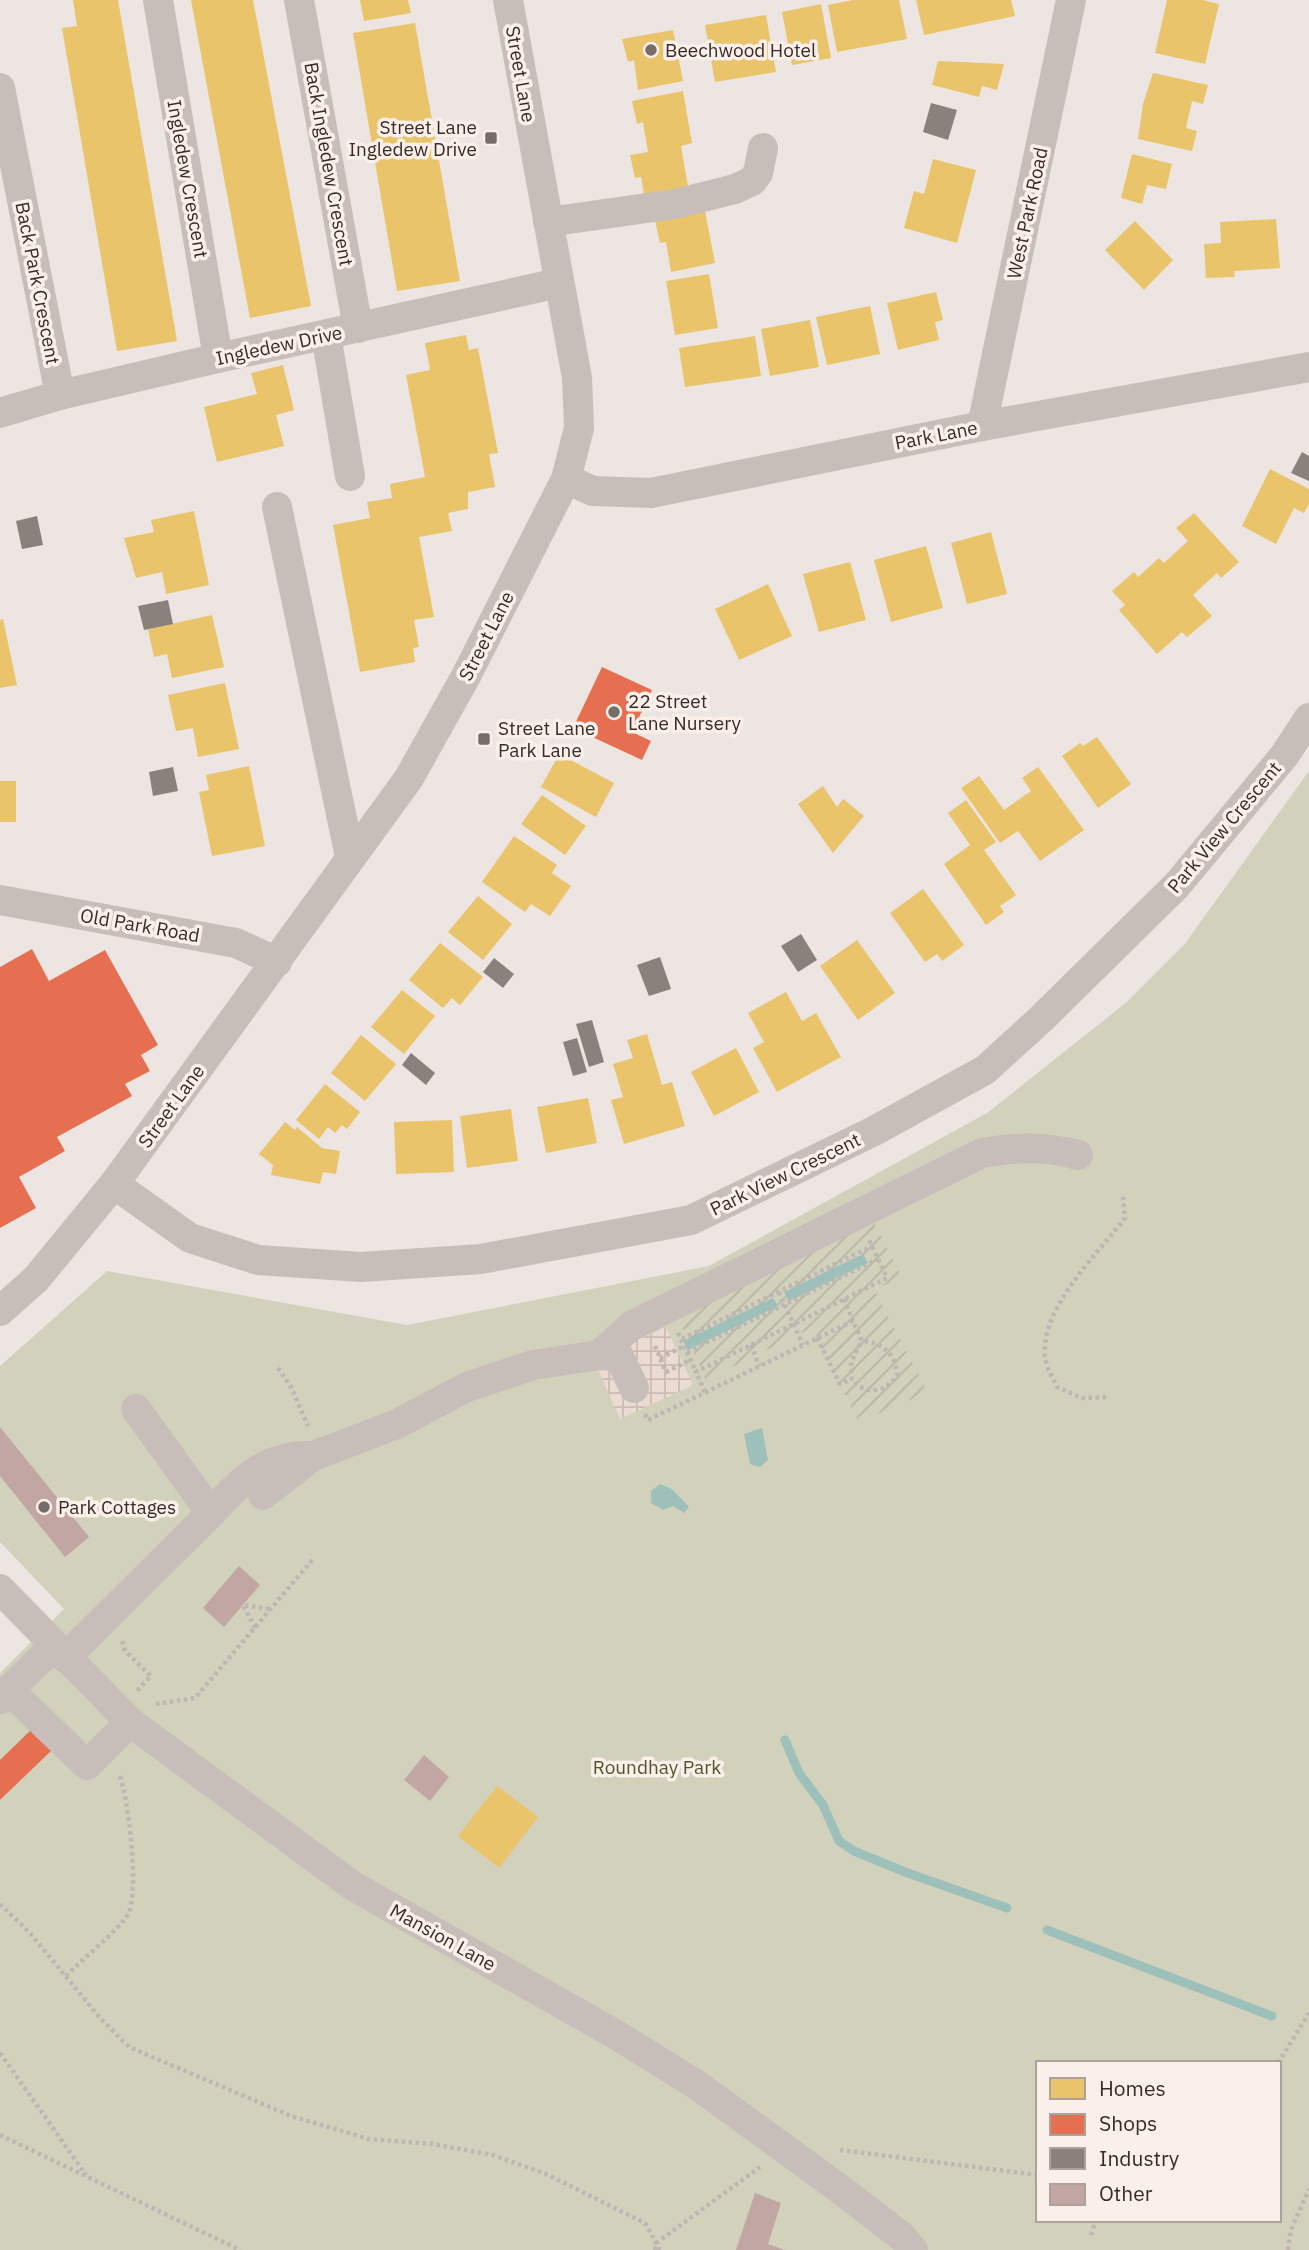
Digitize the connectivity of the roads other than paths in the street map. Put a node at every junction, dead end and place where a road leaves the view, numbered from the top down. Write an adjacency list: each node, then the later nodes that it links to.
1 (158, 0): 11 (street, Ingledew Crescent)
2 (299, 0): 9 (street, Back Ingledew Crescent)
3 (508, 0): 7 (street, Street Lane)
4 (1071, 0): 15 (street, West Park Road)
5 (0, 89): 13 (street, Back Park Crescent)
6 (763, 148): 7 (street)
7 (548, 222): 8 (street, Street Lane)
8 (559, 283): 9 (street, Ingledew Drive); 17 (street, Street Lane)
9 (358, 328): 10 (street, Ingledew Drive)
10 (326, 335): 11 (street, Ingledew Drive); 16 (street)
11 (219, 358): 13 (street, Ingledew Drive)
12 (1309, 367): 15 (street, Park Lane)
13 (60, 394): 14 (street, Ingledew Drive)
14 (0, 413)
15 (982, 426): 17 (street, Park Lane)
16 (350, 476)
17 (566, 479): 20 (street, Street Lane)
18 (277, 507): 20 (street)
19 (1309, 718): 24 (street, Park View Crescent)
20 (350, 857): 22 (street, Street Lane)
21 (0, 900): 22 (street, Old Park Road)
22 (276, 962): 24 (street, Street Lane)
23 (1078, 1155): 26 (street)
24 (114, 1184): 25 (street, Street Lane)
25 (0, 1311)
26 (599, 1355): 27 (street); 29 (street)
27 (634, 1388)
28 (136, 1409): 31 (street)
29 (313, 1456): 30 (street); 31 (street)
30 (264, 1495)
31 (211, 1513): 33 (street)
32 (0, 1589): 33 (street, Mansion Lane)
33 (59, 1652): 34 (street); 35 (street, Mansion Lane)
34 (5, 1695): 35 (street)
35 (128, 1719): 36 (street, Mansion Lane)
36 (913, 2250)

